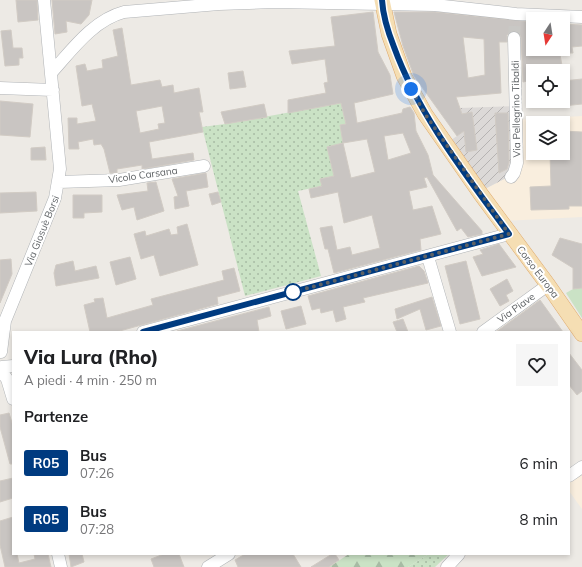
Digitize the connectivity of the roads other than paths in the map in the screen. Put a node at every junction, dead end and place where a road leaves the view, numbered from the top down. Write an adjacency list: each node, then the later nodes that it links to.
1 (44, 0): 7 (street, Via Giosuè Borsi)
2 (386, 2): 3 (street); 4 (street); 13 (main road, Corso Europa)
3 (478, 3): 5 (street)
4 (125, 6): 7 (street)
5 (582, 17)
6 (514, 38): 11 (street, Via Pellegrino Tibaldi)
7 (50, 73): 9 (street, Via Giosuè Borsi)
8 (0, 88): 9 (street)
9 (53, 90): 12 (street, Via Giosuè Borsi)
10 (204, 166): 12 (street, Vicolo Carsana)
11 (511, 177)
12 (59, 182): 16 (street, Via Giosuè Borsi)
13 (509, 234): 14 (street); 15 (main road, Corso Europa)
14 (428, 256): 17 (street); 18 (street)
15 (548, 285): 19 (street, Via Piave); 20 (main road, Corso Europa)
16 (3, 324): 21 (street, Via Giosuè Borsi)
17 (147, 331)
18 (450, 331)
19 (484, 331)
20 (582, 334)
21 (0, 352): 22 (street, Via Giosuè Borsi)
22 (4, 368): 23 (street)
23 (12, 396)
24 (582, 467): 25 (street)
25 (570, 475)
26 (58, 555): 29 (street)
27 (227, 555): 30 (street)
28 (458, 555): 31 (street)
29 (61, 567)
30 (208, 567)
31 (447, 567)

